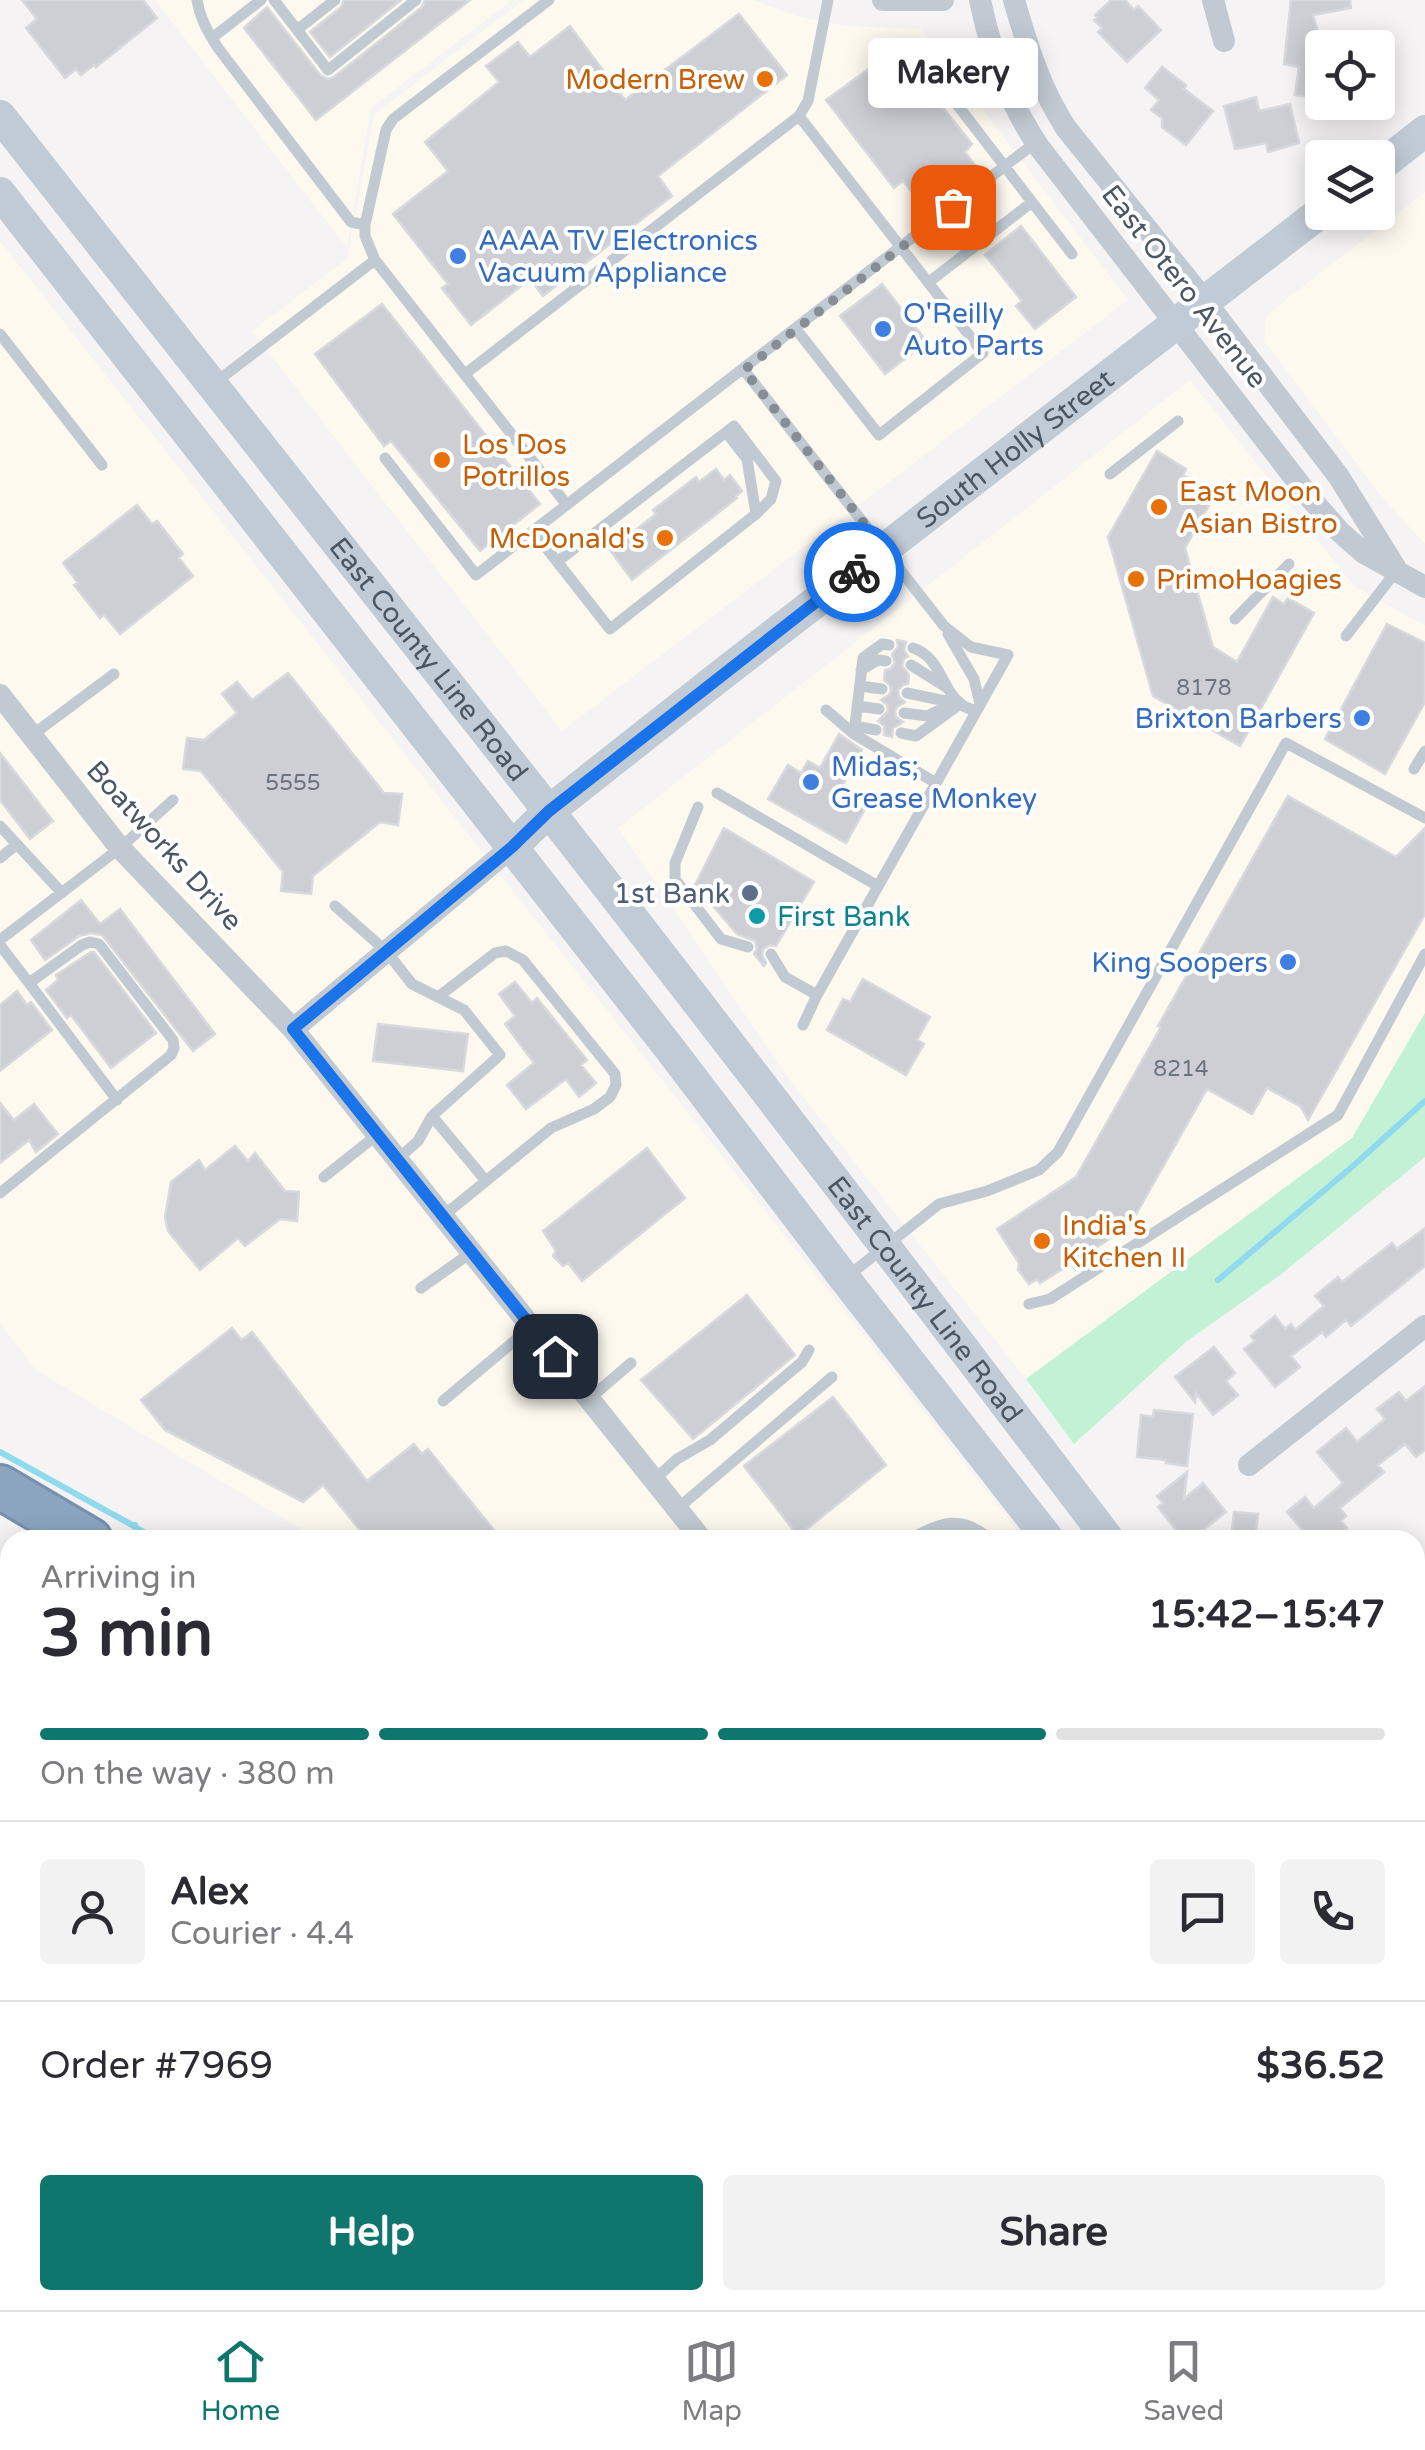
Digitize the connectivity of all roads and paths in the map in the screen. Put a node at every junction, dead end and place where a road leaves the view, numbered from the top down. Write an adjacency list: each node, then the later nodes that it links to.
1 (197, 0): 14 (lane)
2 (261, 0): 14 (lane)
3 (274, 0): 13 (lane)
4 (335, 0): 13 (lane)
5 (416, 0): 13 (lane)
6 (549, 0): 26 (lane)
7 (828, 0): 18 (lane)
8 (883, 0): 9 (street)
9 (943, 0)
10 (980, 0): 20 (street, East Otero Avenue)
11 (1014, 0): 31 (street, East Otero Avenue)
12 (1213, 0): 15 (street)
13 (297, 30)
14 (212, 38): 26 (lane)
15 (1224, 41)
16 (922, 60): 22 (lane)
17 (0, 116): 37 (main road, East County Line Road)
18 (799, 116): 27 (lane); 36 (lane)
19 (1425, 131): 21 (main road)
20 (1036, 142): 22 (lane); 32 (street, East Otero Avenue)
21 (1395, 155)
22 (1005, 166): 24 (lane); 27 (lane)
23 (0, 191): 37 (main road); 85 (main road, East County Line Road)
24 (1032, 202): 28 (lane); 30 (lane)
25 (1305, 223): 31 (main road, South Holly Street)
26 (365, 225): 29 (lane)
27 (902, 247): 30 (lane); 33 (lane)
28 (1072, 254)
29 (375, 260): 36 (lane); 37 (lane)
30 (929, 282): 33 (lane)
31 (1205, 301): 32 (main road, South Holly Street); 49 (street, East Otero Avenue)
32 (1176, 324): 46 (main road, South Holly Street); 49 (street, East Otero Avenue)
33 (796, 329): 35 (lane)
34 (0, 334): 41 (lane)
35 (744, 370): 43 (lane); 46 (lane)
36 (464, 374): 43 (lane)
37 (210, 386): 81 (main road, East County Line Road)
38 (1178, 420): 42 (lane)
39 (726, 432): 44 (lane); 44 (lane); 47 (lane)
40 (385, 458): 45 (lane)
41 (102, 465)
42 (1110, 474)
43 (567, 505): 45 (lane)
44 (756, 514): 47 (lane)
45 (533, 531): 47 (lane)
46 (884, 549): 52 (lane); 81 (main road, South Holly Street)
47 (557, 562)
48 (1289, 564): 51 (lane)
49 (1397, 570): 50 (street, East Otero Avenue); 53 (lane)
50 (1425, 587)
51 (1234, 619)
52 (944, 626): 67 (lane); 67 (lane)
53 (1346, 636)
54 (889, 644): 58 (lane)
55 (913, 648): 61 (lane)
56 (886, 661): 58 (lane)
57 (911, 665): 61 (lane)
58 (862, 670): 60 (lane)
59 (114, 674): 74 (lane)
60 (860, 686): 62 (lane); 66 (lane)
61 (950, 689): 65 (lane)
62 (882, 690)
63 (907, 693): 65 (lane)
64 (0, 695): 74 (street, Boatworks Drive)
65 (957, 704): 67 (lane); 70 (lane); 73 (lane)
66 (857, 706): 69 (lane); 71 (lane)
67 (978, 708): 77 (lane)
68 (826, 710): 71 (lane)
69 (879, 710)
70 (904, 713)
71 (854, 730): 72 (lane); 77 (lane)
72 (876, 730)
73 (901, 733)
74 (31, 736): 86 (street, Boatworks Drive)
75 (1425, 751): 76 (lane)
76 (1414, 769)
77 (936, 783): 88 (lane)
78 (717, 793): 88 (lane)
79 (173, 800): 86 (lane)
80 (698, 807): 92 (lane)
81 (549, 811): 85 (main road, South Holly Street); 109 (main road, East County Line Road)
82 (1425, 818): 109 (lane)
83 (0, 826): 84 (lane)
84 (16, 845): 87 (lane); 89 (lane)
85 (512, 847): 93 (street, South Holly Street); 111 (main road, East County Line Road)
86 (120, 848): 89 (lane); 100 (street, Boatworks Drive)
87 (0, 858)
88 (878, 886): 97 (lane)
89 (62, 893): 91 (lane)
90 (335, 906): 93 (lane)
91 (0, 942): 96 (lane)
92 (748, 947)
93 (386, 951): 98 (lane); 100 (street, South Holly Street)
94 (771, 954): 97 (lane)
95 (1425, 954): 113 (lane)
96 (29, 983): 101 (lane); 101 (lane)
97 (816, 995): 99 (lane)
98 (438, 997): 102 (lane); 106 (lane)
99 (802, 1025)
100 (293, 1029): 103 (street, Boatworks Drive)
101 (117, 1100): 107 (lane)
102 (432, 1116): 104 (lane); 106 (lane)
103 (378, 1134): 104 (street, Boatworks Drive); 105 (lane)
104 (398, 1159): 108 (street, Boatworks Drive)
105 (324, 1178)
106 (486, 1181): 108 (lane)
107 (0, 1193)
108 (443, 1216): 110 (street, Boatworks Drive)
109 (886, 1246): 111 (lane); 128 (main road, East County Line Road)
110 (472, 1252): 112 (lane); 115 (street, Boatworks Drive)
111 (845, 1278): 127 (main road, East County Line Road)
112 (421, 1288)
113 (1029, 1304)
114 (1425, 1326): 121 (street)
115 (531, 1327): 119 (street, Boatworks Drive); 120 (lane)
116 (809, 1350): 122 (lane)
117 (631, 1363): 119 (lane)
118 (832, 1377): 124 (lane)
119 (588, 1398): 122 (street, Boatworks Drive)
120 (443, 1401)
121 (1249, 1465)
122 (654, 1480): 124 (street, Boatworks Drive)
123 (0, 1486): 125 (highway)
124 (677, 1509): 126 (street, Boatworks Drive)
125 (73, 1530)
126 (694, 1530)
127 (1041, 1530)
128 (1100, 1530)

